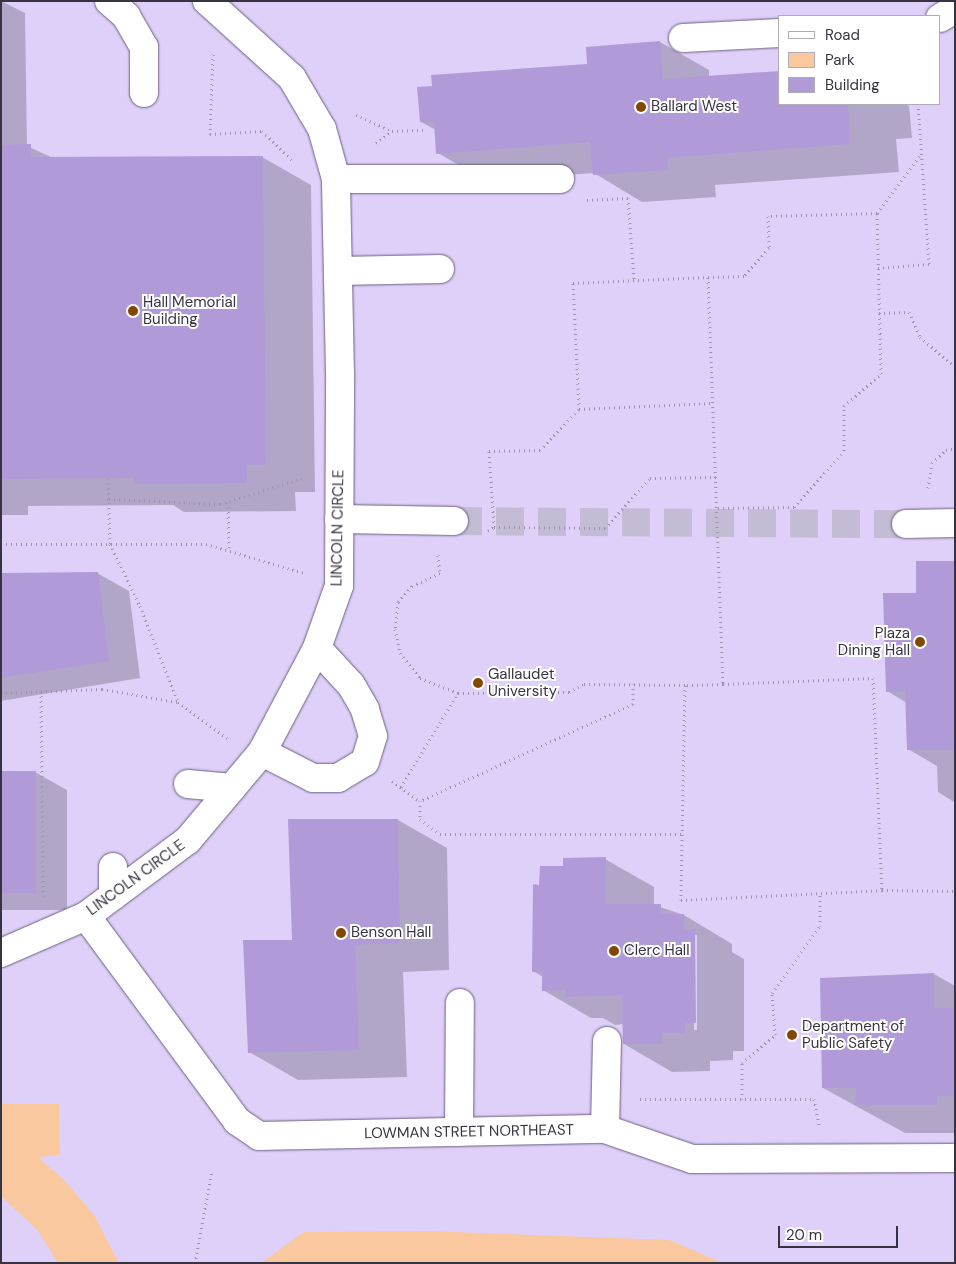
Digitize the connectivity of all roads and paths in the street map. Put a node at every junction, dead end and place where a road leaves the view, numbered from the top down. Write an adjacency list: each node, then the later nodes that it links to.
1 (109, 1): 8 (street)
2 (207, 1): 14 (street, LINCOLN CIRCLE)
3 (955, 10): 4 (street)
4 (941, 17)
5 (778, 33): 6 (street)
6 (684, 38)
7 (213, 48): 13 (path)
8 (144, 93)
9 (918, 105): 12 (path)
10 (356, 115): 11 (path)
11 (426, 130)
12 (920, 154): 16 (path); 17 (path)
13 (297, 165)
14 (336, 179): 15 (street); 19 (street, LINCOLN CIRCLE)
15 (560, 179): 21 (path)
16 (877, 213): 17 (path); 20 (path)
17 (878, 268): 22 (path)
18 (440, 269): 19 (street)
19 (339, 271): 33 (street, LINCOLN CIRCLE)
20 (708, 278): 21 (path); 24 (path)
21 (634, 280): 25 (path)
22 (879, 313): 23 (path); 32 (path)
23 (955, 367)
24 (713, 403): 25 (path); 28 (path)
25 (579, 408): 36 (path)
26 (955, 448): 35 (path)
27 (311, 476): 31 (path)
28 (717, 476): 32 (path); 36 (path)
29 (108, 478): 30 (path)
30 (108, 499): 31 (path); 39 (path)
31 (228, 502): 41 (path)
32 (718, 508): 45 (path)
33 (339, 519): 34 (street); 43 (street, LINCOLN CIRCLE)
34 (454, 521)
35 (930, 523)
36 (494, 527): 37 (path)
37 (486, 532)
38 (1, 544): 39 (path)
39 (110, 544): 41 (path); 50 (path)
40 (438, 547): 49 (path)
41 (229, 550): 42 (path)
42 (310, 576)
43 (317, 648): 52 (street, LINCOLN CIRCLE); 52 (street)
44 (633, 684): 46 (path); 49 (path); 56 (path)
45 (724, 684): 46 (path); 58 (path)
46 (685, 685): 56 (path)
47 (41, 691): 48 (path); 50 (path); 62 (path)
48 (1, 693)
49 (458, 693): 54 (path)
50 (178, 702): 51 (path)
51 (230, 740)
52 (262, 752): 55 (street, LINCOLN CIRCLE)
53 (188, 784): 55 (street)
54 (400, 787)
55 (232, 788): 61 (street, LINCOLN CIRCLE)
56 (682, 834): 60 (path)
57 (113, 867): 61 (street)
58 (882, 890): 59 (path); 60 (path)
59 (955, 891)
60 (820, 893): 68 (path)
61 (113, 896): 63 (street, LINCOLN CIRCLE)
62 (43, 899)
63 (86, 916): 64 (street, LINCOLN CIRCLE); 71 (street, LOWMAN STREET NORTHEAST)
64 (1, 953)
65 (460, 1003): 71 (street)
66 (607, 1041): 69 (street)
67 (640, 1099): 68 (path)
68 (742, 1099): 70 (path)
69 (605, 1129): 71 (street, LOWMAN STREET NORTHEAST); 72 (street, LOWMAN STREET NORTHEAST)
70 (824, 1131)
71 (459, 1132)
72 (955, 1158)
73 (212, 1170): 74 (path)
74 (195, 1263)

